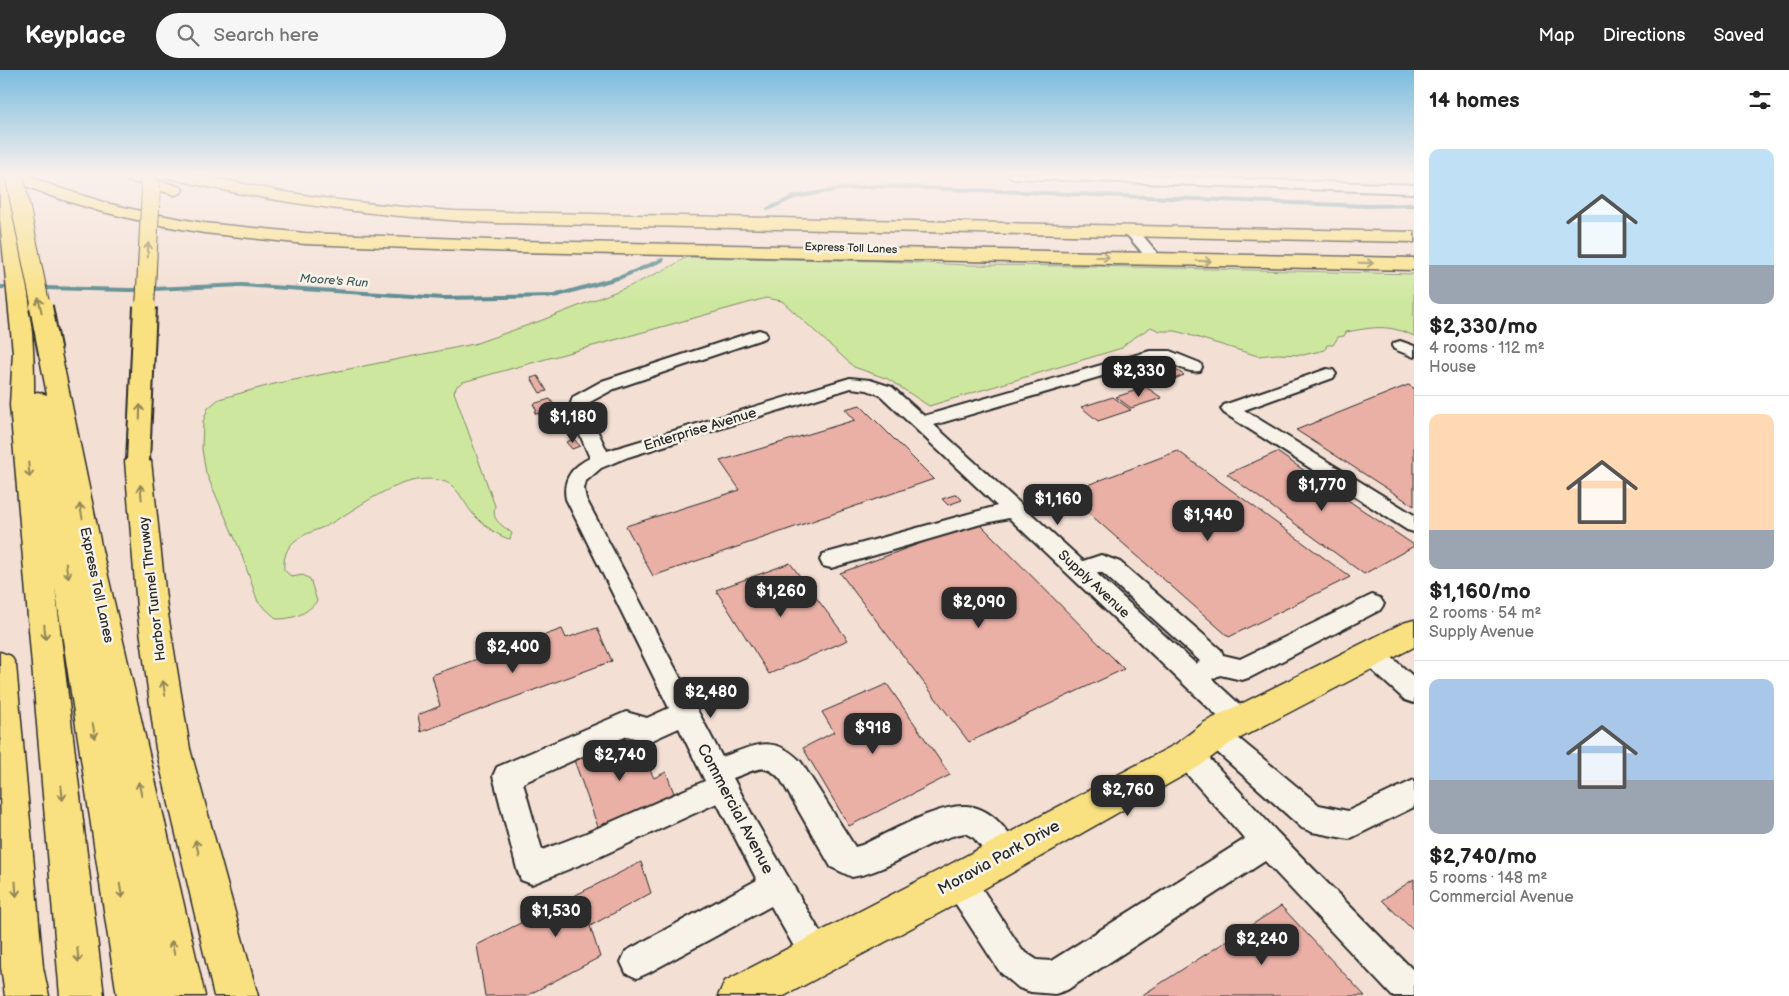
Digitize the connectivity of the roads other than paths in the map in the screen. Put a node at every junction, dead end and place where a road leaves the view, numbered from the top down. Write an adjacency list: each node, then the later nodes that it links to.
1 (8, 217): 15 (main road, Express Toll Lanes)
2 (20, 217): 15 (main road, Express Toll Lanes, one-way to 2, bridge)
3 (150, 217): 43 (main road, Harbor Tunnel Thruway, one-way to 3, bridge)
4 (151, 217): 11 (main road)
5 (240, 217): 11 (main road, Express Toll Lanes)
6 (340, 217): 8 (main road)
7 (483, 217): 8 (main road)
8 (714, 224): 9 (main road)
9 (1133, 233): 10 (main road); 12 (street)
10 (1414, 237)
11 (1054, 256): 12 (main road, one-way to 12)
12 (1155, 259): 13 (main road, one-way to 13)
13 (1414, 264)
14 (759, 335): 20 (street)
15 (37, 352): 45 (main road, Express Toll Lanes, one-way to 45); 46 (main road, one-way to 46); 47 (main road, Express Toll Lanes, one-way to 15)
16 (1194, 367): 19 (street)
17 (1327, 374): 23 (street)
18 (850, 383): 19 (street, Supply Avenue); 20 (street, Enterprise Avenue)
19 (921, 423): 22 (street, Supply Avenue)
20 (601, 460): 21 (street, Enterprise Avenue)
21 (576, 499): 32 (street, Commercial Avenue)
22 (1014, 510): 24 (street); 25 (street, Supply Avenue)
23 (1414, 525)
24 (831, 560)
25 (1079, 571): 28 (street); 30 (street, Supply Avenue)
26 (1372, 604): 28 (street)
27 (1400, 644): 31 (street); 33 (main road, Moravia Park Drive)
28 (1213, 662): 30 (street)
29 (0, 665): 42 (main road, one-way to 42)
30 (1194, 678): 33 (street, Supply Avenue)
31 (1414, 692)
32 (685, 713): 34 (street, Commercial Avenue); 34 (street)
33 (1214, 737): 35 (street); 36 (street); 37 (main road, Moravia Park Drive)
34 (719, 779): 37 (street); 39 (street, Commercial Avenue)
35 (1414, 793)
36 (1267, 842): 38 (street); 44 (street)
37 (1005, 855): 38 (main road, Moravia Park Drive)
38 (959, 881): 40 (main road, Moravia Park Drive)
39 (776, 886): 40 (street, Commercial Avenue); 41 (street)
40 (816, 955): 48 (main road, Moravia Park Drive)
41 (637, 962)
42 (24, 986)
43 (237, 991)
44 (1414, 995)
45 (82, 996)
46 (139, 996)
47 (184, 996)
48 (740, 996)

